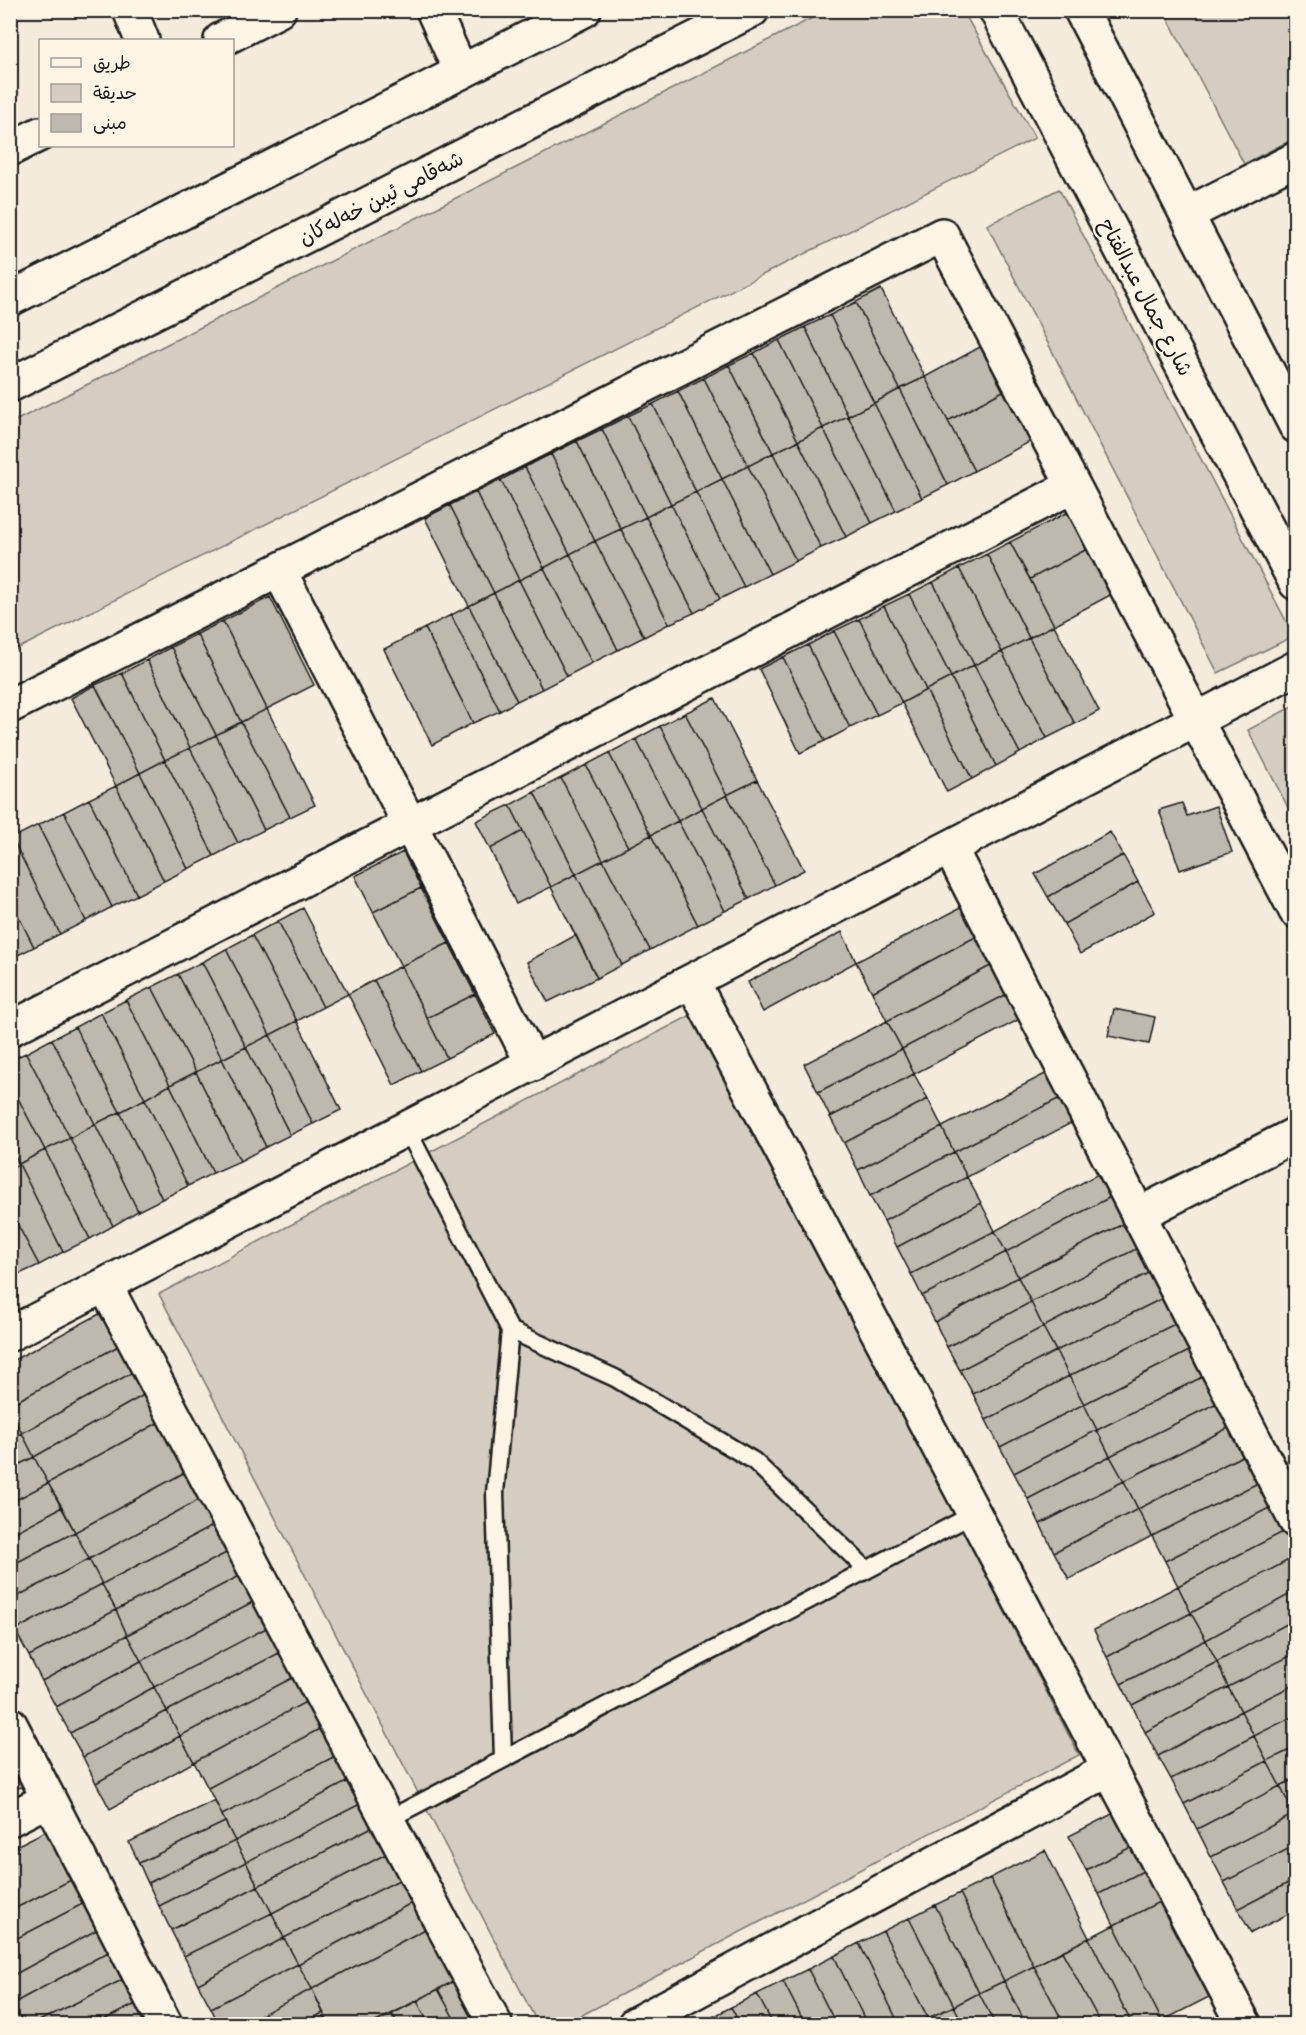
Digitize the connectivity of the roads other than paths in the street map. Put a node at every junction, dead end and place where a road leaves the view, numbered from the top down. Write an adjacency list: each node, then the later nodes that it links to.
1 (130, 10): 8 (street)
2 (279, 10): 9 (street)
3 (433, 10): 10 (street)
4 (584, 10): 10 (street)
5 (752, 10): 16 (street, شەقامی ئیبن خەلەکان)
6 (996, 10): 20 (street, شارع جمال عبدالفتاح)
7 (1081, 10): 14 (street)
8 (142, 39)
9 (223, 39)
10 (461, 72): 15 (street)
11 (39, 134): 12 (street)
12 (10, 149)
13 (1296, 159): 14 (street)
14 (1187, 214): 17 (street)
15 (10, 299)
16 (10, 385)
17 (1296, 426)
18 (1073, 486): 19 (street); 23 (street); 24 (street)
19 (279, 570): 22 (street); 24 (street)
20 (1296, 583)
21 (1296, 668): 23 (street)
22 (10, 706)
23 (1195, 720): 25 (street); 26 (street)
24 (410, 825): 28 (street); 29 (street)
25 (950, 848): 27 (street); 32 (street)
26 (1296, 911)
27 (692, 981): 29 (street); 37 (street)
28 (10, 1029)
29 (533, 1064): 30 (street)
30 (407, 1129): 33 (street); 34 (lane)
31 (1296, 1134): 32 (street)
32 (1138, 1215): 36 (street)
33 (105, 1286): 35 (street); 44 (street)
34 (510, 1330): 38 (lane); 40 (lane)
35 (10, 1334)
36 (1293, 1511)
37 (974, 1514): 38 (lane); 41 (street)
38 (867, 1570): 40 (lane)
39 (10, 1724): 42 (street)
40 (503, 1759): 44 (lane)
41 (1110, 1769): 47 (street); 48 (street)
42 (49, 1799): 43 (street); 45 (street)
43 (10, 1819)
44 (387, 1820): 46 (street)
45 (165, 2025)
46 (495, 2025)
47 (635, 2025)
48 (1244, 2025)

